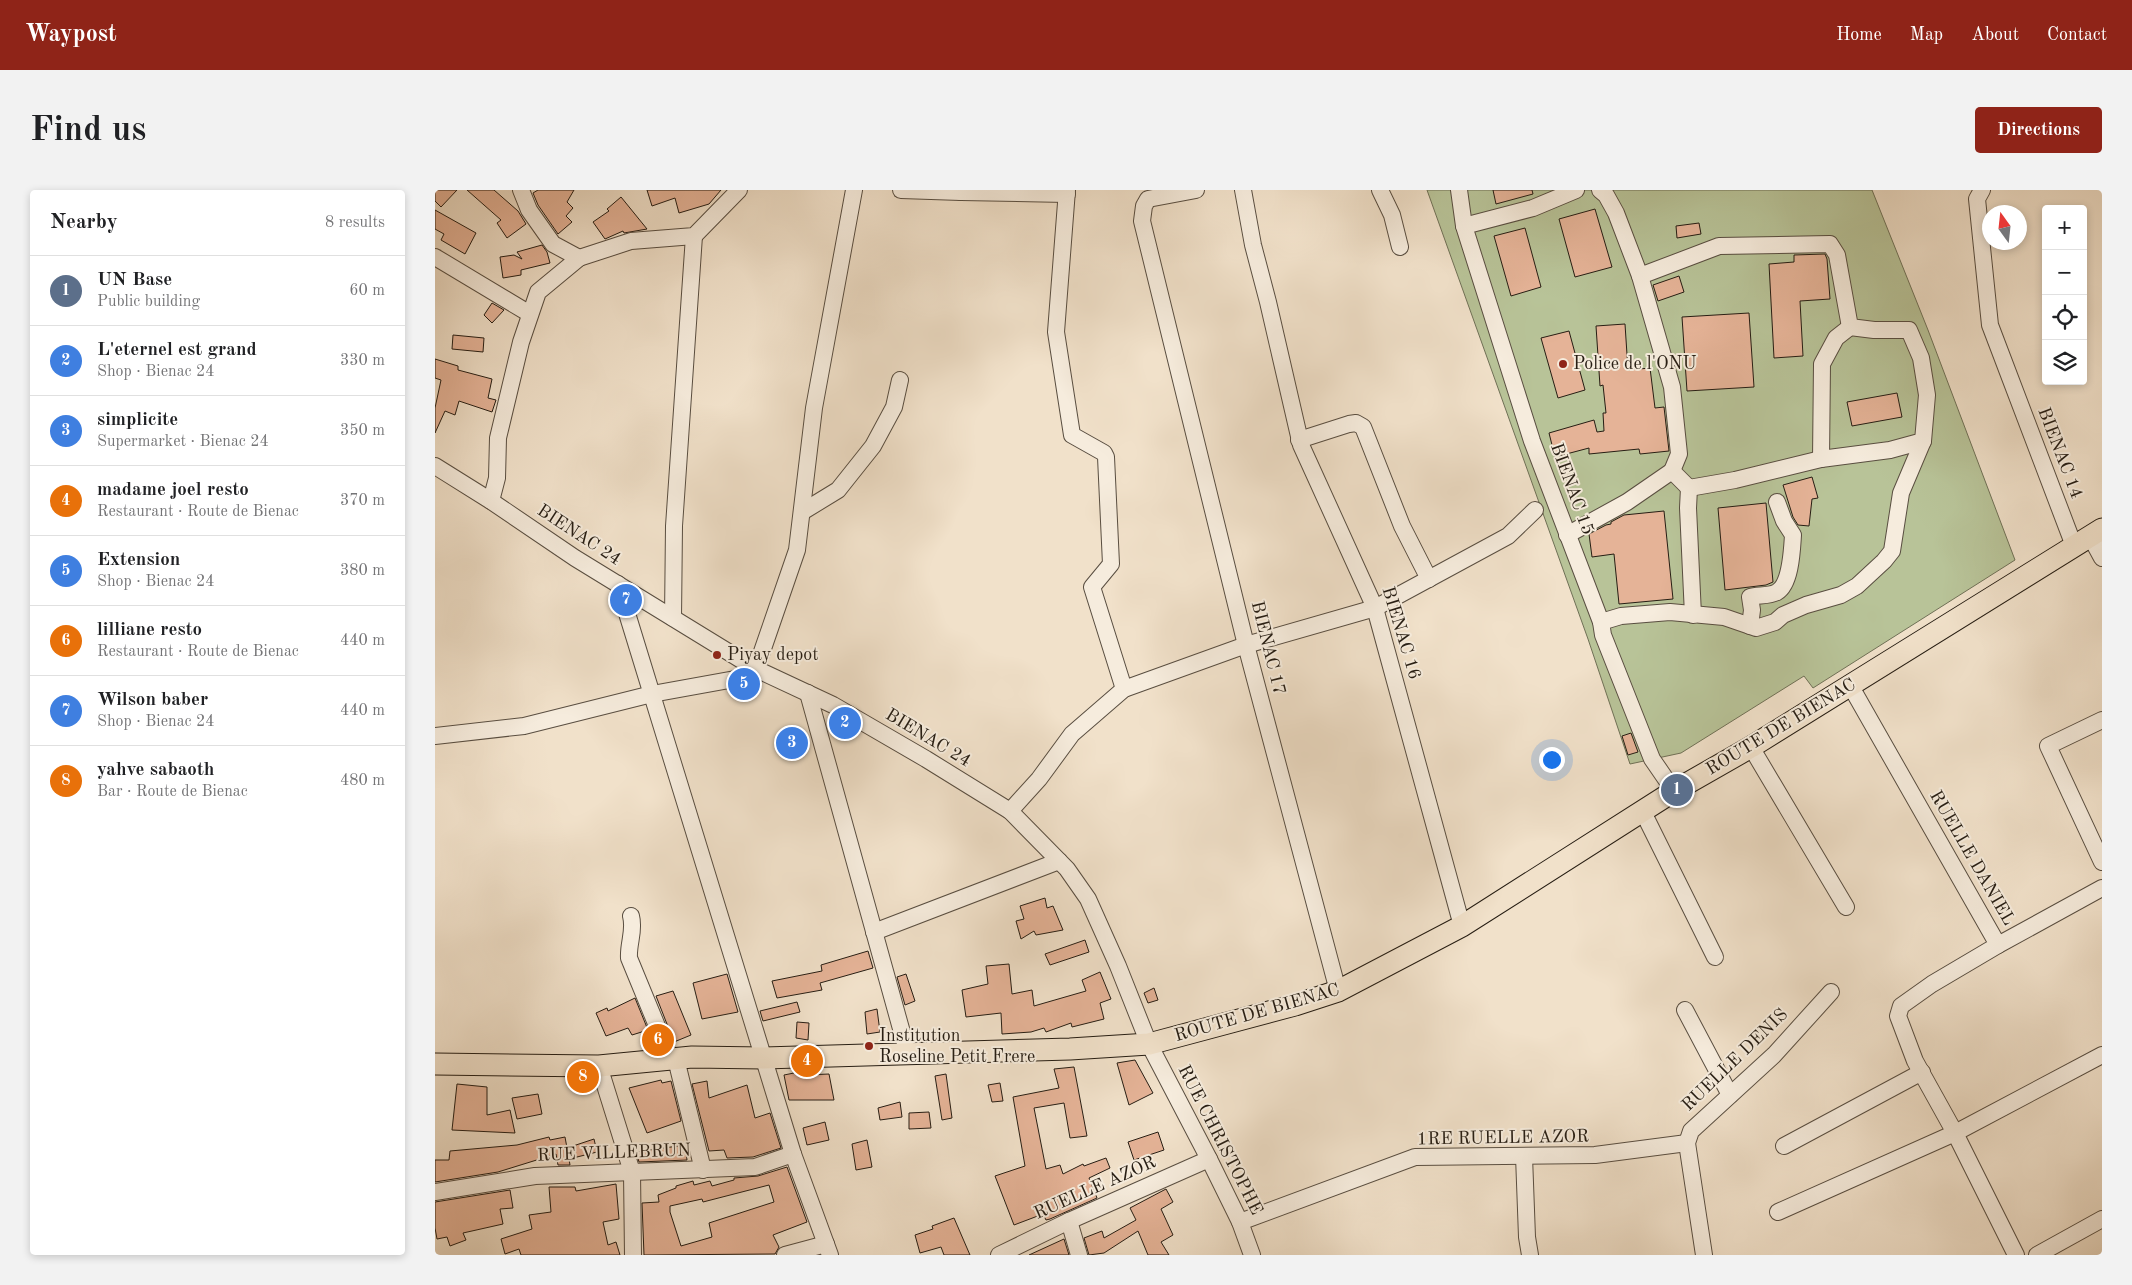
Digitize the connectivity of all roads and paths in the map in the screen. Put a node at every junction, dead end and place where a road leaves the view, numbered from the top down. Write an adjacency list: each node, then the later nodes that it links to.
1 (521, 190): 18 (street)
2 (739, 190): 15 (street)
3 (854, 190): 32 (street)
4 (901, 190): 11 (street)
5 (1196, 190): 43 (street, BIENAC 17)
6 (1243, 190): 23 (street, BIENAC 16)
7 (1380, 190): 16 (street)
8 (1459, 190): 14 (street, BIENAC 15)
9 (1576, 190): 14 (street)
10 (1600, 190): 19 (street)
11 (960, 191): 12 (street)
12 (1067, 192): 46 (street)
13 (1978, 193): 34 (street, BIENAC 14)
14 (1464, 226): 33 (street, BIENAC 15)
15 (694, 236): 18 (street); 40 (street)
16 (1400, 247)
17 (435, 257): 20 (street)
18 (579, 258): 20 (street)
19 (1640, 276): 21 (street); 27 (street)
20 (531, 314): 29 (street)
21 (1850, 327): 24 (street); 25 (street)
22 (900, 380): 32 (street)
23 (1299, 440): 36 (street); 38 (street, BIENAC 16)
24 (1923, 441): 25 (street); 42 (street)
25 (1821, 459): 28 (street)
26 (435, 466): 29 (street, BIENAC 24)
27 (1672, 471): 28 (street); 33 (street)
28 (1689, 488): 39 (street)
29 (491, 501): 37 (street, BIENAC 24)
30 (1777, 502): 42 (street)
31 (1535, 510): 36 (street)
32 (802, 512): 44 (street)
33 (1567, 534): 41 (street, BIENAC 15)
34 (2089, 537): 35 (street, BIENAC 14); 45 (main road, ROUTE DE BIENAC)
35 (2102, 558)
36 (1429, 579): 38 (street)
37 (618, 584): 40 (street, BIENAC 24); 48 (street)
38 (1375, 608): 43 (street); 60 (street, BIENAC 16)
39 (1693, 615): 41 (street); 42 (street)
40 (673, 618): 44 (street, BIENAC 24)
41 (1601, 622): 52 (street, BIENAC 15)
42 (1750, 626)
43 (1246, 645): 46 (street); 64 (street, BIENAC 17)
44 (756, 669): 47 (street, BIENAC 24); 48 (street)
45 (1850, 685): 51 (main road, ROUTE DE BIENAC); 62 (street, RUELLE DANIEL)
46 (1124, 689): 53 (street)
47 (808, 693): 53 (street, BIENAC 24); 61 (street)
48 (652, 694): 50 (street); 70 (street)
49 (2102, 720): 56 (street)
50 (435, 736)
51 (1751, 746): 52 (main road, ROUTE DE BIENAC); 58 (street)
52 (1674, 791): 54 (main road, ROUTE DE BIENAC)
53 (1010, 811): 55 (street, BIENAC 24)
54 (1643, 812): 60 (main road, ROUTE DE BIENAC); 63 (street)
55 (1059, 861): 61 (street); 67 (street, BIENAC 24)
56 (2102, 862)
57 (2102, 888): 62 (street)
58 (1846, 907)
59 (631, 916): 71 (street)
60 (1461, 926): 64 (main road, ROUTE DE BIENAC)
61 (874, 932): 68 (street)
62 (1998, 945): 74 (street, RUELLE DANIEL)
63 (1715, 957)
64 (1338, 991): 67 (main road, ROUTE DE BIENAC)
65 (1831, 992): 75 (street, RUELLE DENIS)
66 (1685, 1010): 75 (street)
67 (1149, 1044): 68 (main road, ROUTE DE BIENAC); 81 (street, RUE CHRISTOPHE)
68 (908, 1054): 70 (main road, ROUTE DE BIENAC)
69 (2102, 1055): 76 (street)
70 (764, 1058): 71 (main road, ROUTE DE BIENAC); 79 (street)
71 (673, 1059): 73 (main road, ROUTE DE BIENAC); 82 (street)
72 (435, 1064): 73 (main road, ROUTE DE BIENAC)
73 (599, 1066): 83 (street)
74 (1921, 1072): 76 (street, RUELLE DANIEL); 78 (street)
75 (1729, 1095): 77 (street, RUELLE DENIS)
76 (1955, 1133): 85 (street); 97 (street, RUELLE DANIEL)
77 (1687, 1143): 80 (street, 1RE RUELLE AZOR); 96 (street)
78 (1784, 1146)
79 (793, 1154): 82 (street, RUE VILLEBRUN); 89 (street)
80 (1524, 1156): 88 (street, 1RE RUELLE AZOR); 95 (street)
81 (1209, 1159): 87 (street, RUELLE AZOR); 88 (street, RUE CHRISTOPHE)
82 (703, 1170): 83 (street, RUE VILLEBRUN)
83 (632, 1172): 84 (street, RUE VILLEBRUN); 90 (street)
84 (435, 1192)
85 (1778, 1212)
86 (2102, 1219): 98 (street)
87 (1069, 1221): 92 (street, RUELLE AZOR); 93 (street)
88 (1240, 1222): 94 (street, RUE CHRISTOPHE)
89 (828, 1249): 91 (street)
90 (633, 1255)
91 (785, 1255)
92 (999, 1255)
93 (1079, 1255)
94 (1252, 1255)
95 (1530, 1255)
96 (1704, 1255)
97 (2015, 1255)
98 (2037, 1255)

